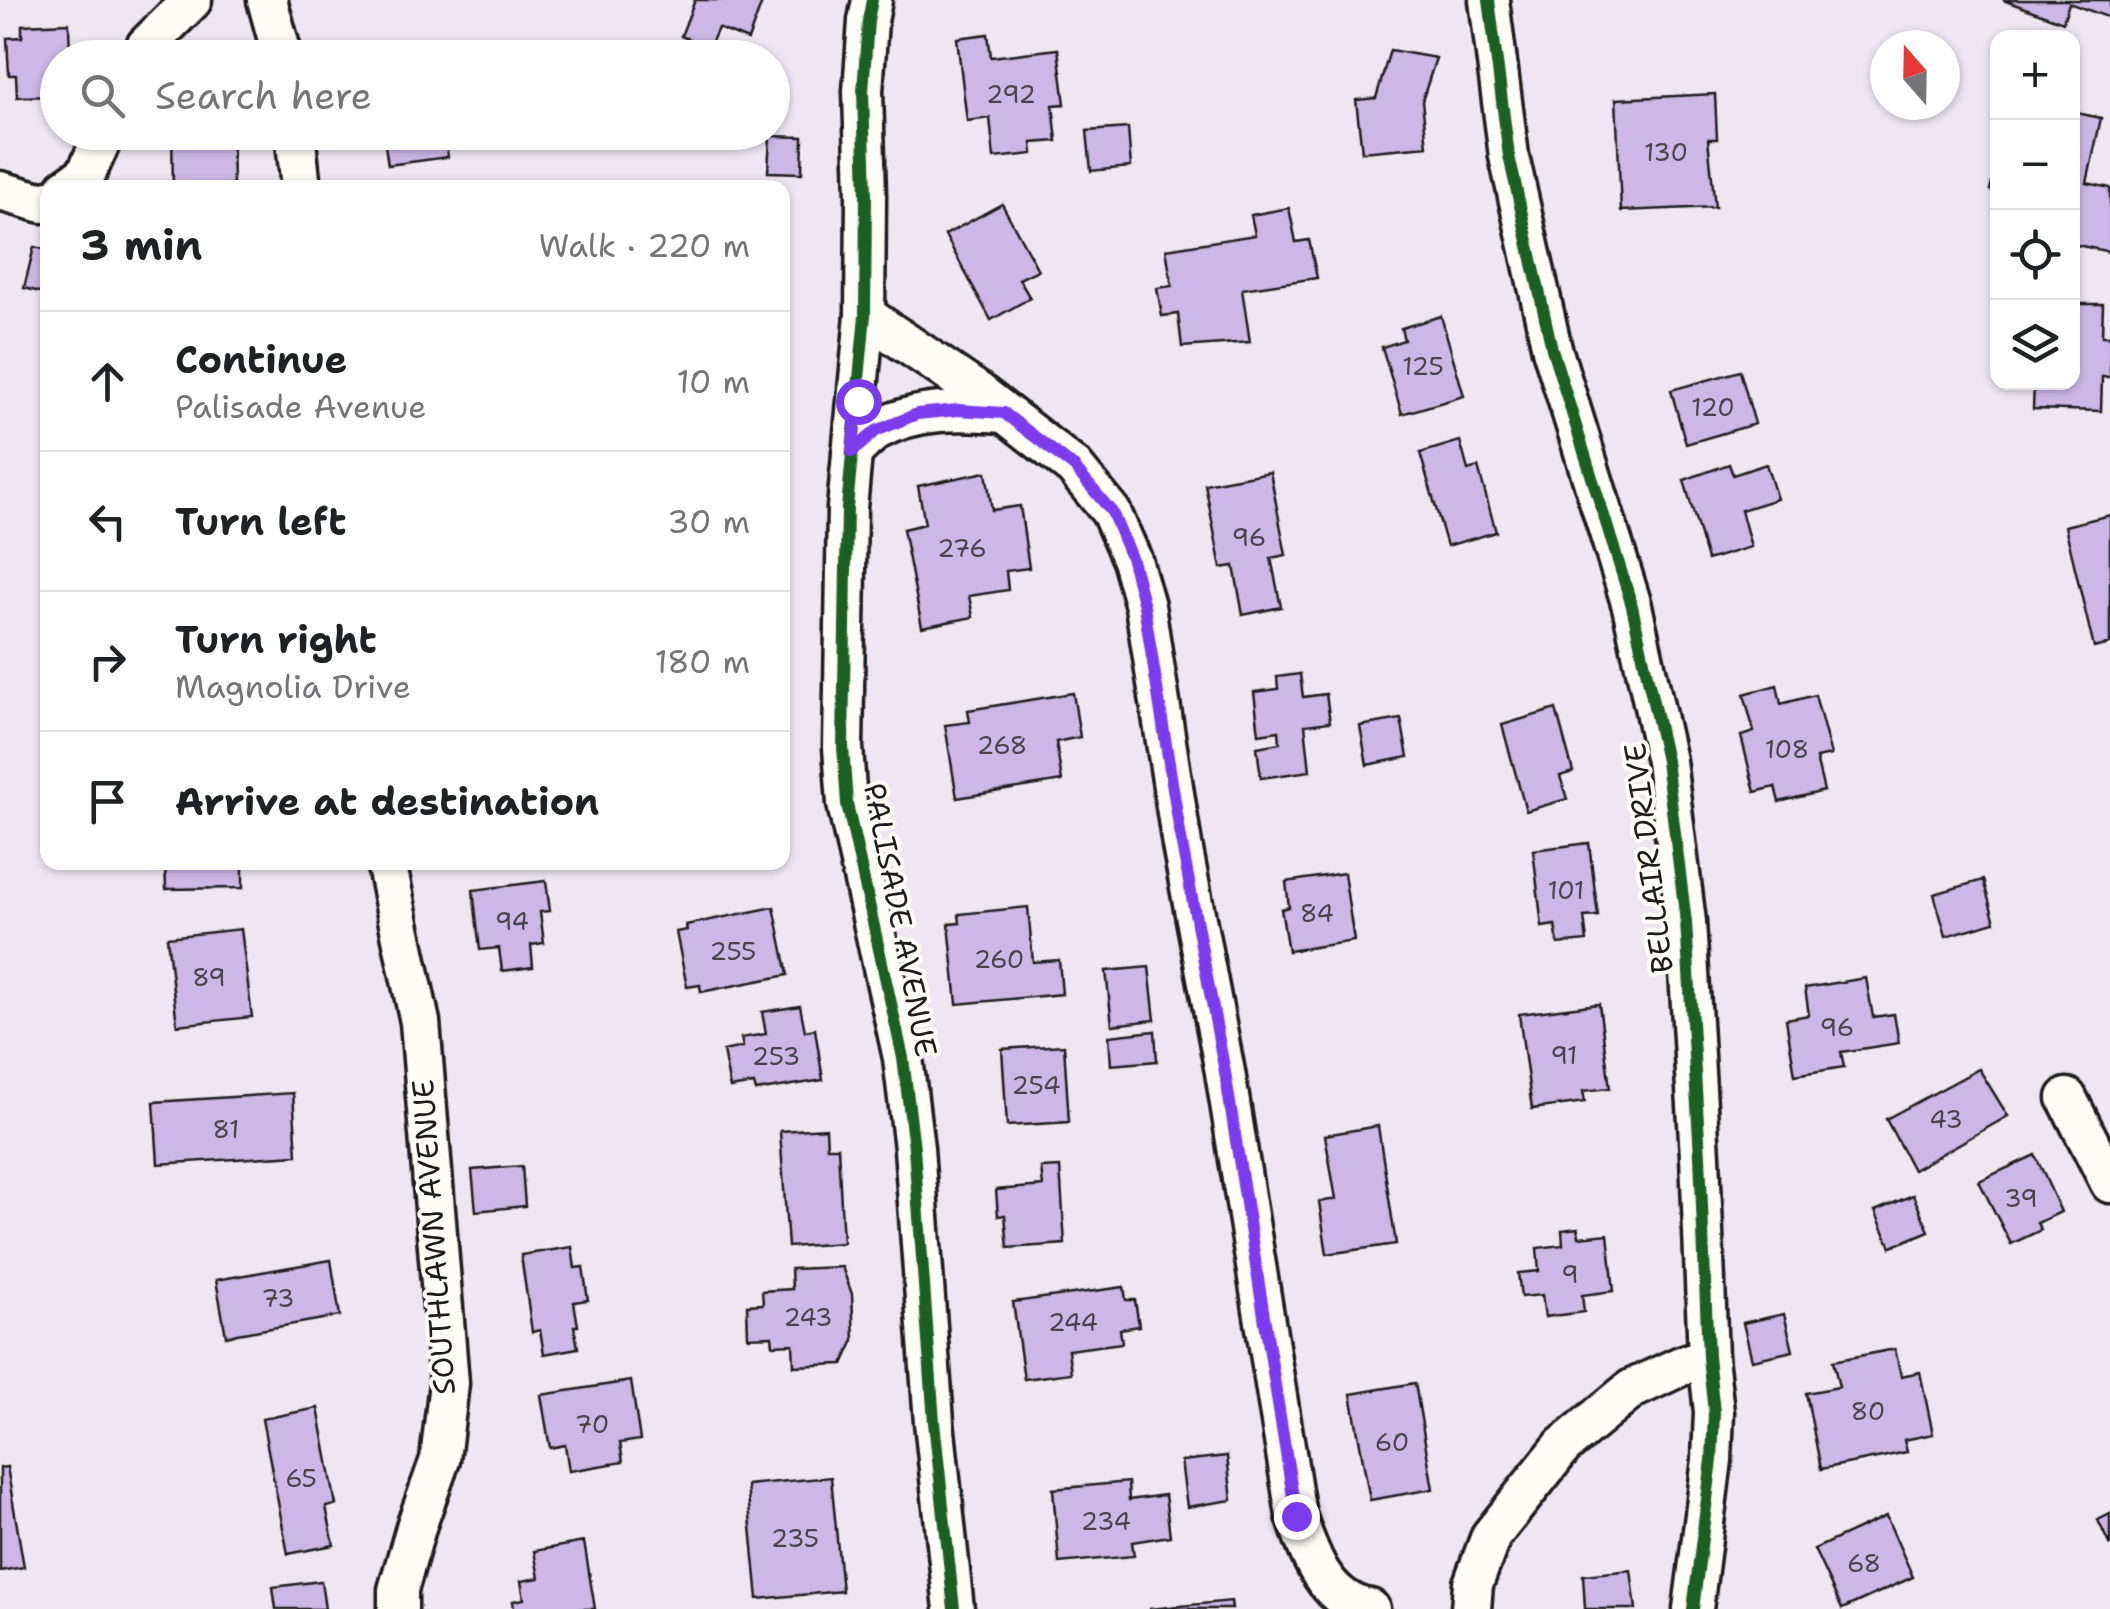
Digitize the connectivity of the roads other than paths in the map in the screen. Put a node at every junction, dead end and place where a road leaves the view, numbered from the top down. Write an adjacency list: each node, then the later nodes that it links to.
1 (192, 0): 5 (street)
2 (267, 0): 6 (street)
3 (872, 0): 13 (street, PALISADE AVENUE)
4 (1489, 0): 19 (street, BELLAIR DRIVE)
5 (152, 40)
6 (278, 40)
7 (97, 150): 9 (street)
8 (297, 150): 10 (street)
9 (77, 180)
10 (300, 180)
11 (0, 191): 12 (street)
12 (40, 202)
13 (865, 315): 14 (street); 15 (street, PALISADE AVENUE)
14 (1004, 413): 15 (street); 22 (street)
15 (852, 452): 21 (street, PALISADE AVENUE)
16 (388, 870): 20 (street, SOUTHLAWN AVENUE)
17 (2067, 1098): 18 (street)
18 (2110, 1184)
19 (1708, 1358): 23 (street); 24 (street, BELLAIR DRIVE)
20 (398, 1609)
21 (954, 1609)
22 (1370, 1609)
23 (1471, 1609)
24 (1694, 1609)

